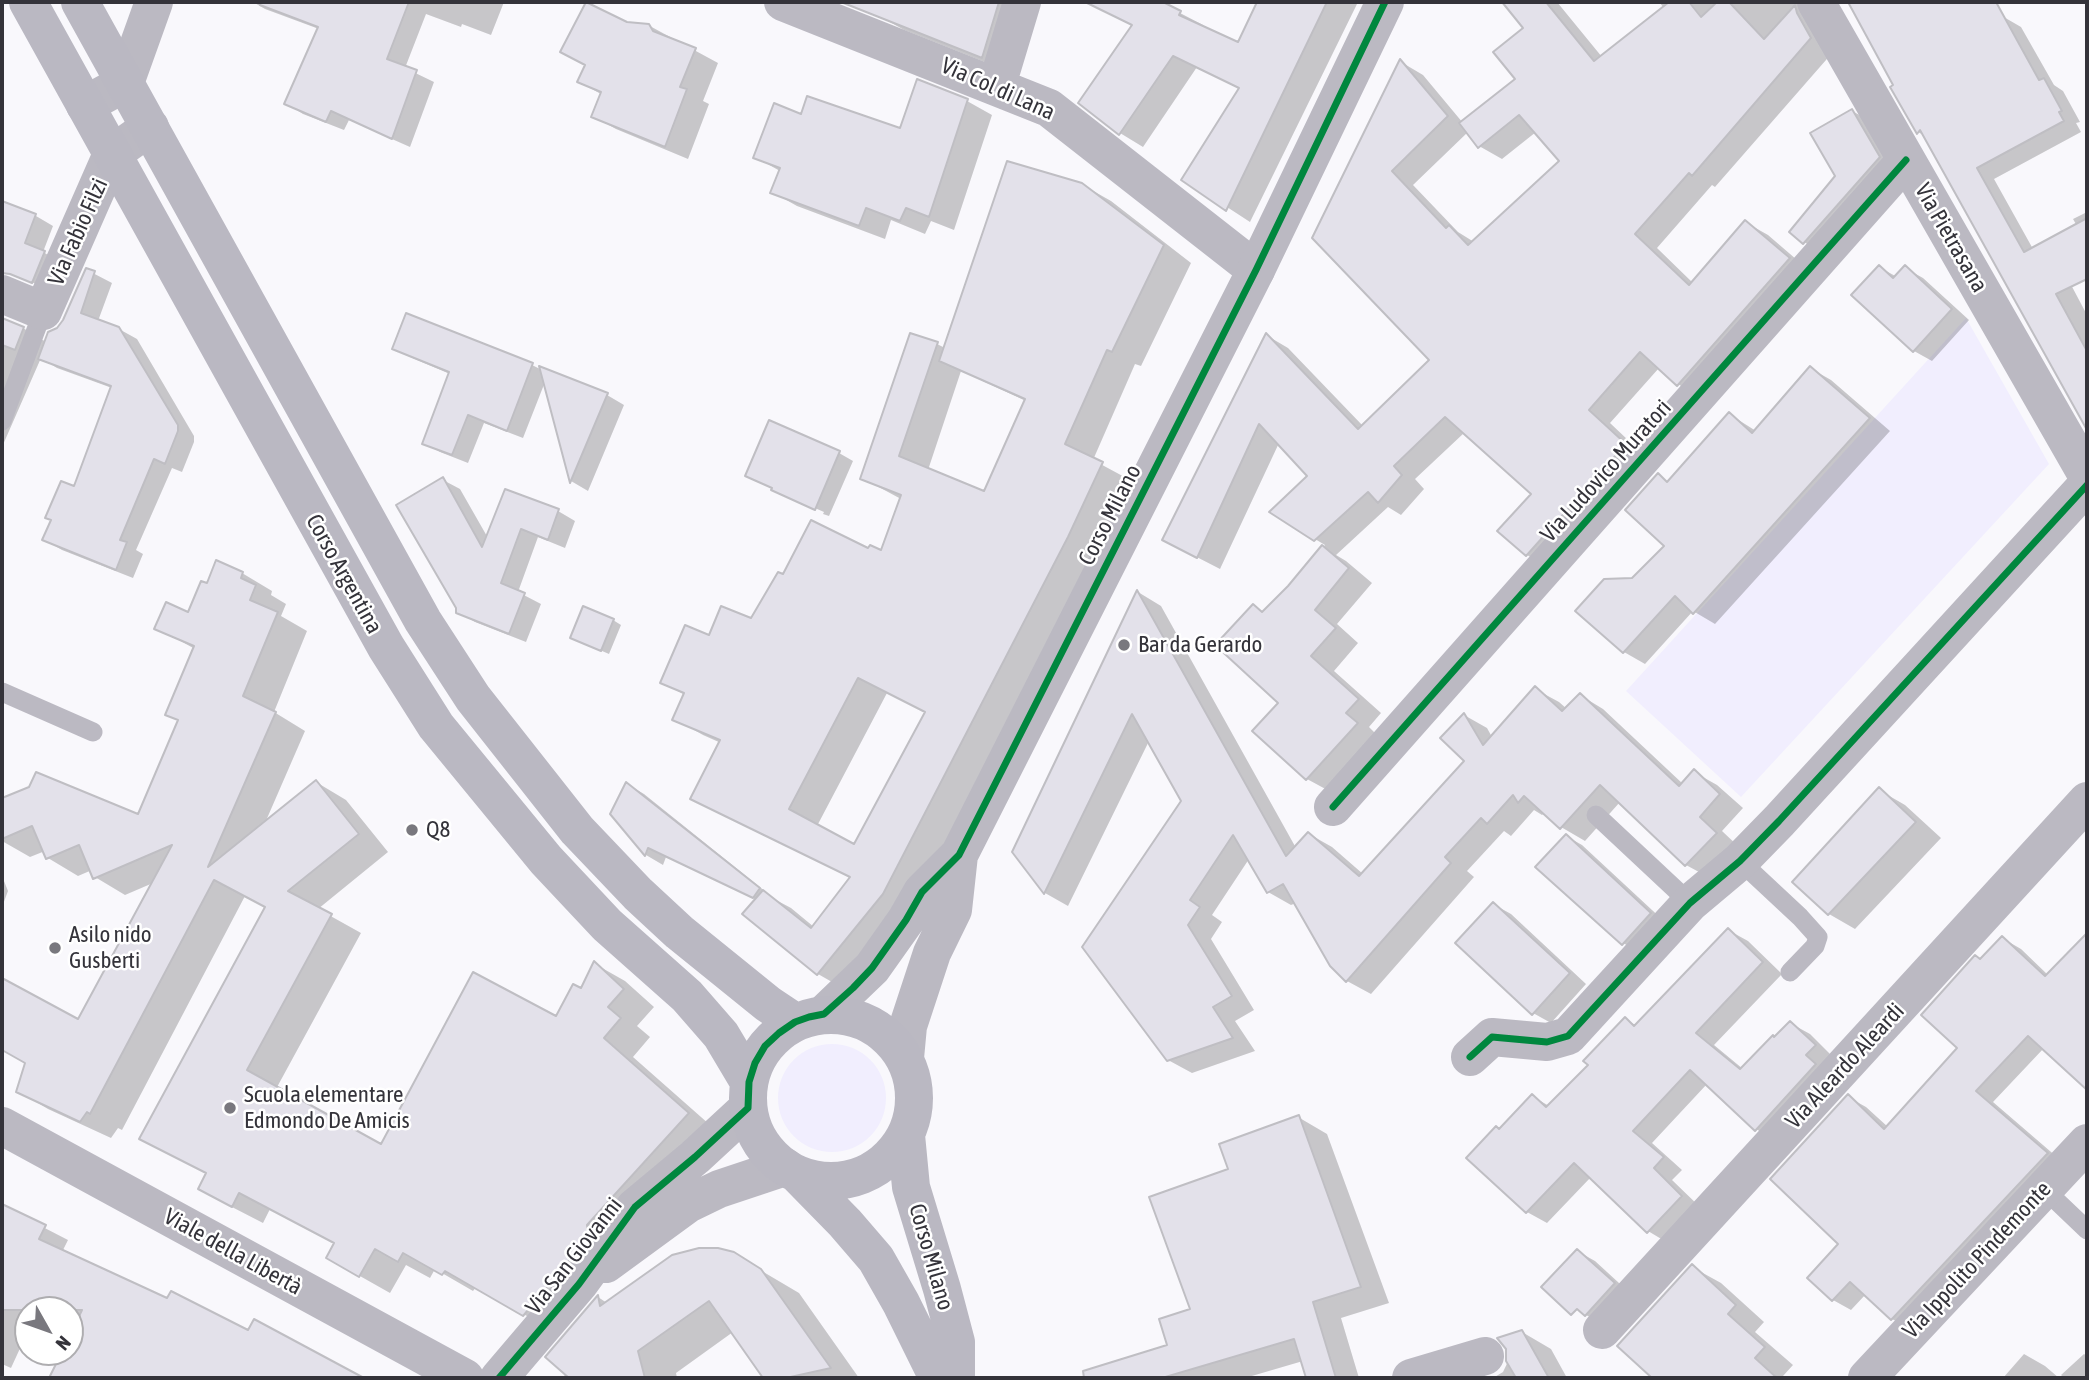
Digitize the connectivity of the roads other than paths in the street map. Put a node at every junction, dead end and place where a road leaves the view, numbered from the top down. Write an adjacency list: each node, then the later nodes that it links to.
1 (28, 2): 10 (main road, Corso Argentina)
2 (80, 2): 8 (main road, Corso Argentina)
3 (154, 2): 8 (street)
4 (783, 2): 9 (street, Via Col di Lana)
5 (1022, 2): 9 (street)
6 (1385, 2): 14 (street, Corso Milano)
7 (1816, 2): 13 (street, Via Pietrasana)
8 (125, 83): 10 (street); 11 (main road, Corso Argentina)
9 (997, 85): 14 (street, Via Col di Lana)
10 (85, 105): 12 (main road, Corso Argentina)
11 (150, 127): 12 (street, Via Fabio Filzi); 29 (main road, Corso Argentina)
12 (112, 154): 16 (street, Via Fabio Filzi); 32 (main road, Corso Argentina)
13 (1906, 160): 18 (street, Via Pietrasana); 23 (street, Via Ludovico Muratori)
14 (1256, 270): 25 (street, Corso Milano)
15 (2, 294): 16 (street, Via Fabio Filzi)
16 (43, 311): 17 (lane)
17 (2, 421)
18 (2087, 475)
19 (2087, 485): 26 (street)
20 (2, 692): 21 (lane)
21 (93, 732)
22 (2087, 802): 40 (street, Via Aleardo Aleardi)
23 (1333, 807)
24 (1596, 815): 27 (lane)
25 (959, 855): 29 (street, Corso Milano); 31 (street, Corso Milano)
26 (1740, 861): 27 (street); 28 (lane)
27 (1690, 903): 30 (street)
28 (1790, 972)
29 (809, 1018): 31 (main road, Corso Argentina); 32 (main road)
30 (1470, 1057)
31 (905, 1059): 34 (main road, Corso Argentina)
32 (749, 1095): 36 (main road, Corso Argentina); 39 (street, Via San Giovanni)
33 (2, 1126): 42 (street, Viale della Libertà)
34 (906, 1135): 36 (main road, Corso Argentina); 45 (main road, Corso Milano)
35 (2087, 1143): 37 (street, Via Ippolito Pindemonte)
36 (791, 1171): 39 (street, Via San Giovanni); 44 (main road, Corso Milano)
37 (2043, 1188): 38 (lane); 47 (street, Via Ippolito Pindemonte)
38 (2087, 1230)
39 (579, 1284): 43 (street, Via San Giovanni)
40 (1602, 1330)
41 (1485, 1356): 46 (street)
42 (465, 1378)
43 (499, 1378)
44 (938, 1378)
45 (956, 1378)
46 (1411, 1378)
47 (1867, 1378)

